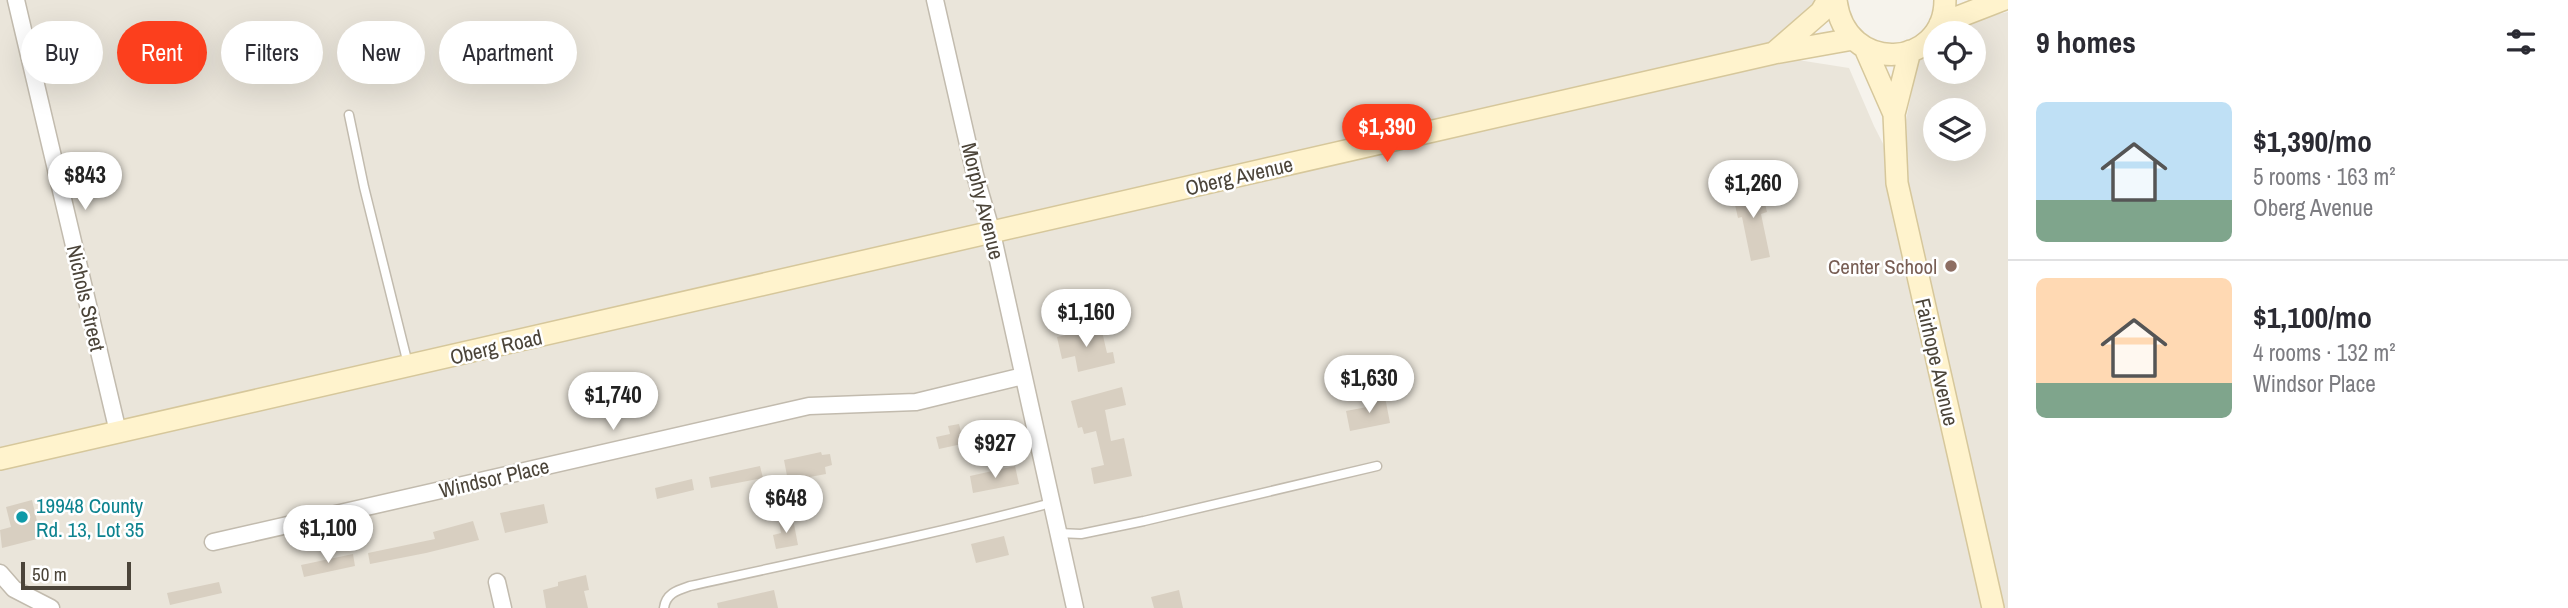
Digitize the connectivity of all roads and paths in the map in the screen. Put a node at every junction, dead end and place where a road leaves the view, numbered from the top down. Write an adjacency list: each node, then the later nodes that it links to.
1 (16, 0): 18 (street, Nichols Street)
2 (934, 0): 15 (street, Morphy Avenue)
3 (1828, 0): 12 (street, Oberg Avenue)
4 (1836, 0): 9 (street, Fairhope Avenue)
5 (1945, 0): 7 (street)
6 (1998, 0): 8 (street)
7 (1941, 21)
8 (1947, 21)
9 (1859, 44): 11 (street); 12 (street, Oberg Avenue); 13 (street, Fairhope Avenue)
10 (1923, 45): 11 (street)
11 (1910, 51): 13 (street, Fairhope Avenue)
12 (1774, 54): 15 (street, Oberg Avenue)
13 (1894, 114): 30 (street, Fairhope Avenue)
14 (349, 115): 16 (lane)
15 (992, 233): 16 (street, Oberg Road); 17 (street, Morphy Avenue)
16 (409, 367): 18 (street, Oberg Road)
17 (1023, 376): 21 (street, Morphy Avenue); 23 (street, Windsor Place)
18 (118, 432): 19 (street, Oberg Road)
19 (0, 459)
20 (1377, 467): 22 (lane)
21 (1051, 503): 22 (street, Morphy Avenue); 28 (lane)
22 (1058, 533): 29 (street, Morphy Avenue)
23 (213, 542)
24 (0, 573): 26 (street)
25 (497, 583): 27 (street)
26 (51, 608)
27 (503, 608)
28 (664, 608)
29 (1075, 608)
30 (1993, 608)

